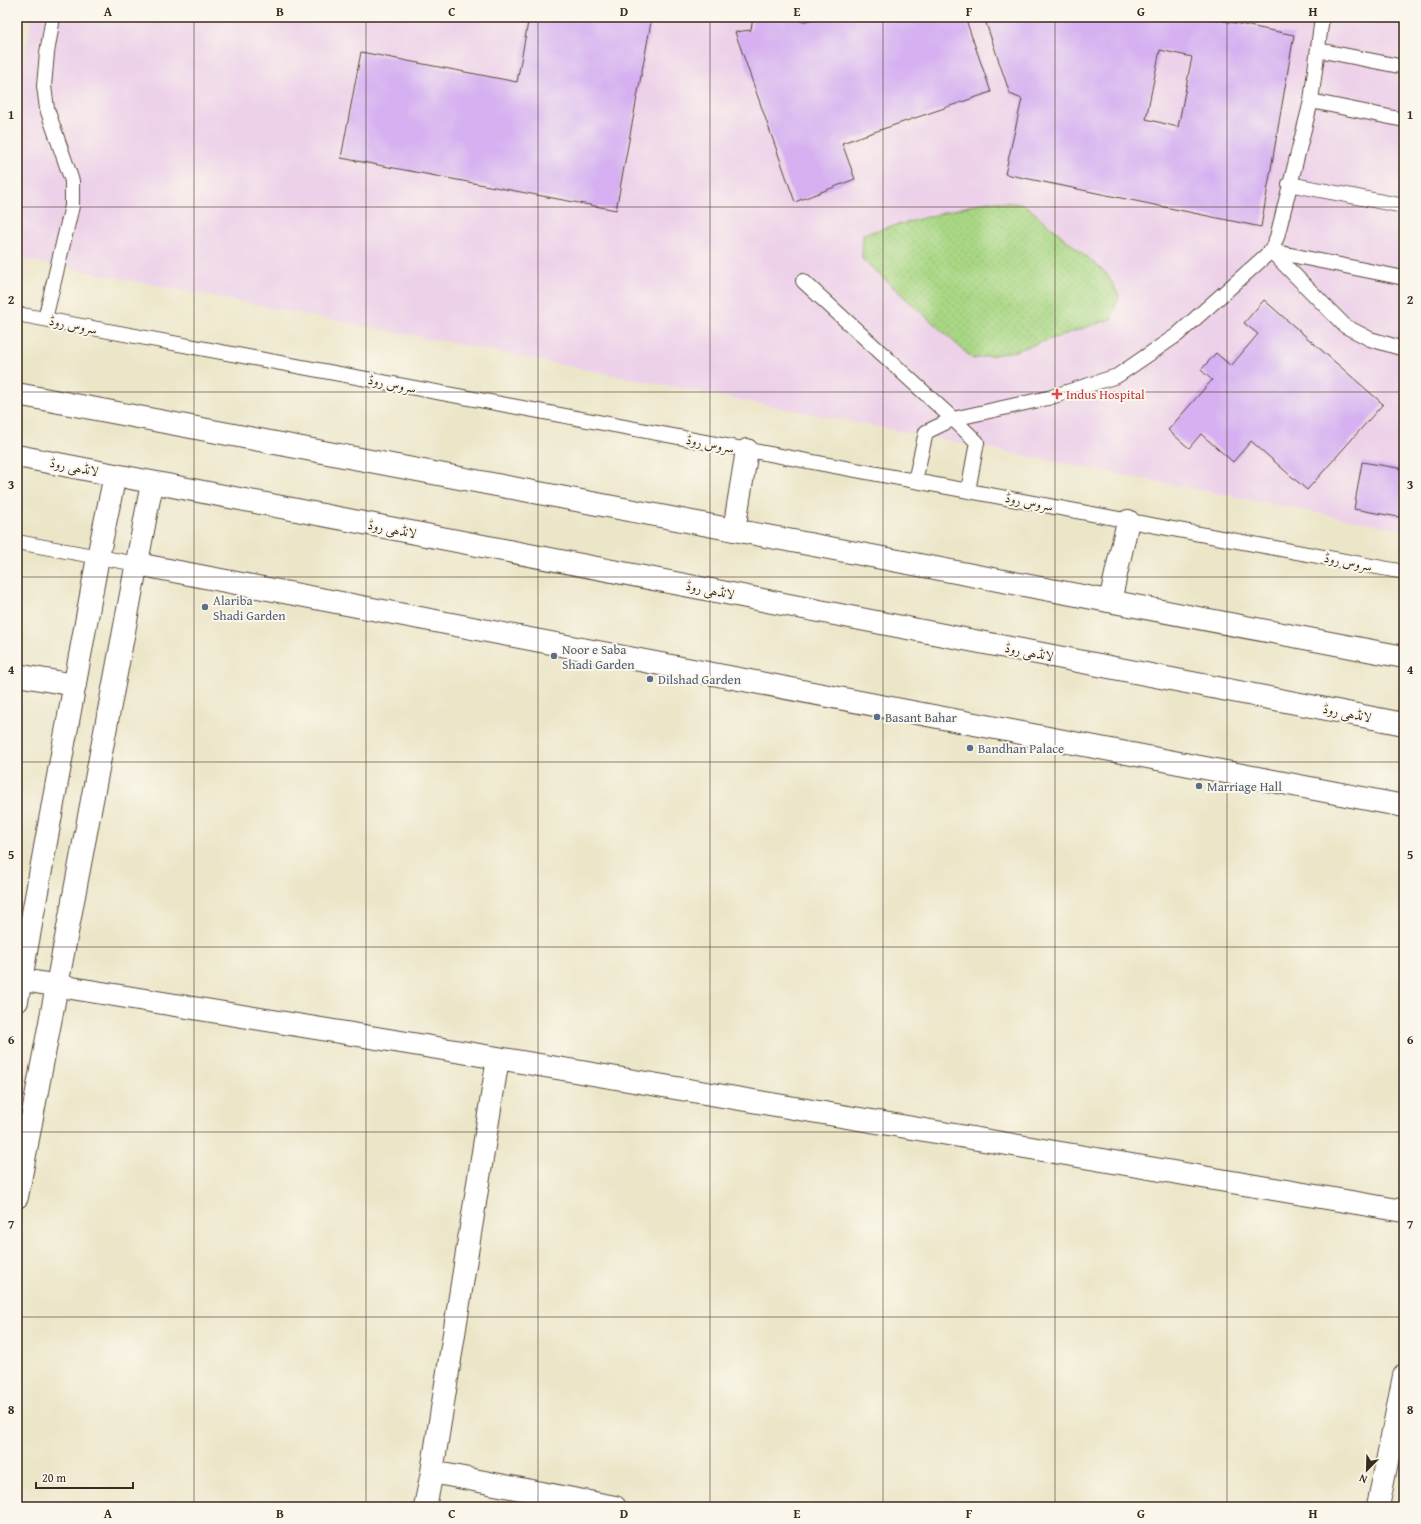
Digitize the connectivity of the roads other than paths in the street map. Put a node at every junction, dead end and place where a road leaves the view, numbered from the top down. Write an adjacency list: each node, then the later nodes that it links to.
1 (53, 17): 13 (lane)
2 (1322, 17): 3 (lane)
3 (1318, 50): 4 (lane); 5 (lane)
4 (1404, 67)
5 (1311, 101): 6 (lane); 7 (lane)
6 (1404, 120)
7 (1289, 184): 8 (lane); 9 (lane)
8 (1404, 206)
9 (1271, 251): 10 (lane); 14 (lane); 16 (lane)
10 (1404, 278)
11 (803, 281): 16 (lane)
12 (17, 314): 13 (lane, سروس روڈ)
13 (45, 319): 17 (lane, سروس روڈ)
14 (1404, 349)
15 (17, 394): 24 (street)
16 (953, 419): 20 (lane); 22 (lane)
17 (747, 450): 20 (lane, سروس روڈ); 24 (street)
18 (17, 456): 19 (street, لانڈھی روڈ)
19 (115, 475): 21 (street, لانڈھی روڈ); 26 (street)
20 (915, 481): 22 (lane, سروس روڈ)
21 (152, 482): 27 (street); 33 (street, لانڈھی روڈ)
22 (968, 491): 23 (lane, سروس روڈ)
23 (1128, 521): 28 (lane, سروس روڈ); 29 (street)
24 (734, 530): 29 (street)
25 (17, 542): 26 (lane)
26 (98, 557): 27 (lane); 32 (street)
27 (137, 564): 34 (street); 36 (street)
28 (1404, 572)
29 (1110, 601): 30 (street)
30 (1404, 657)
31 (17, 675): 32 (street)
32 (75, 685): 35 (street)
33 (1404, 724)
34 (1404, 806)
35 (19, 979): 36 (street); 37 (street)
36 (57, 986): 38 (street); 39 (street)
37 (17, 1001)
38 (498, 1058): 40 (street); 42 (street)
39 (17, 1197)
40 (1404, 1211)
41 (1404, 1376): 45 (street)
42 (432, 1472): 43 (street); 44 (street)
43 (425, 1507)
44 (615, 1507)
45 (1378, 1507)

